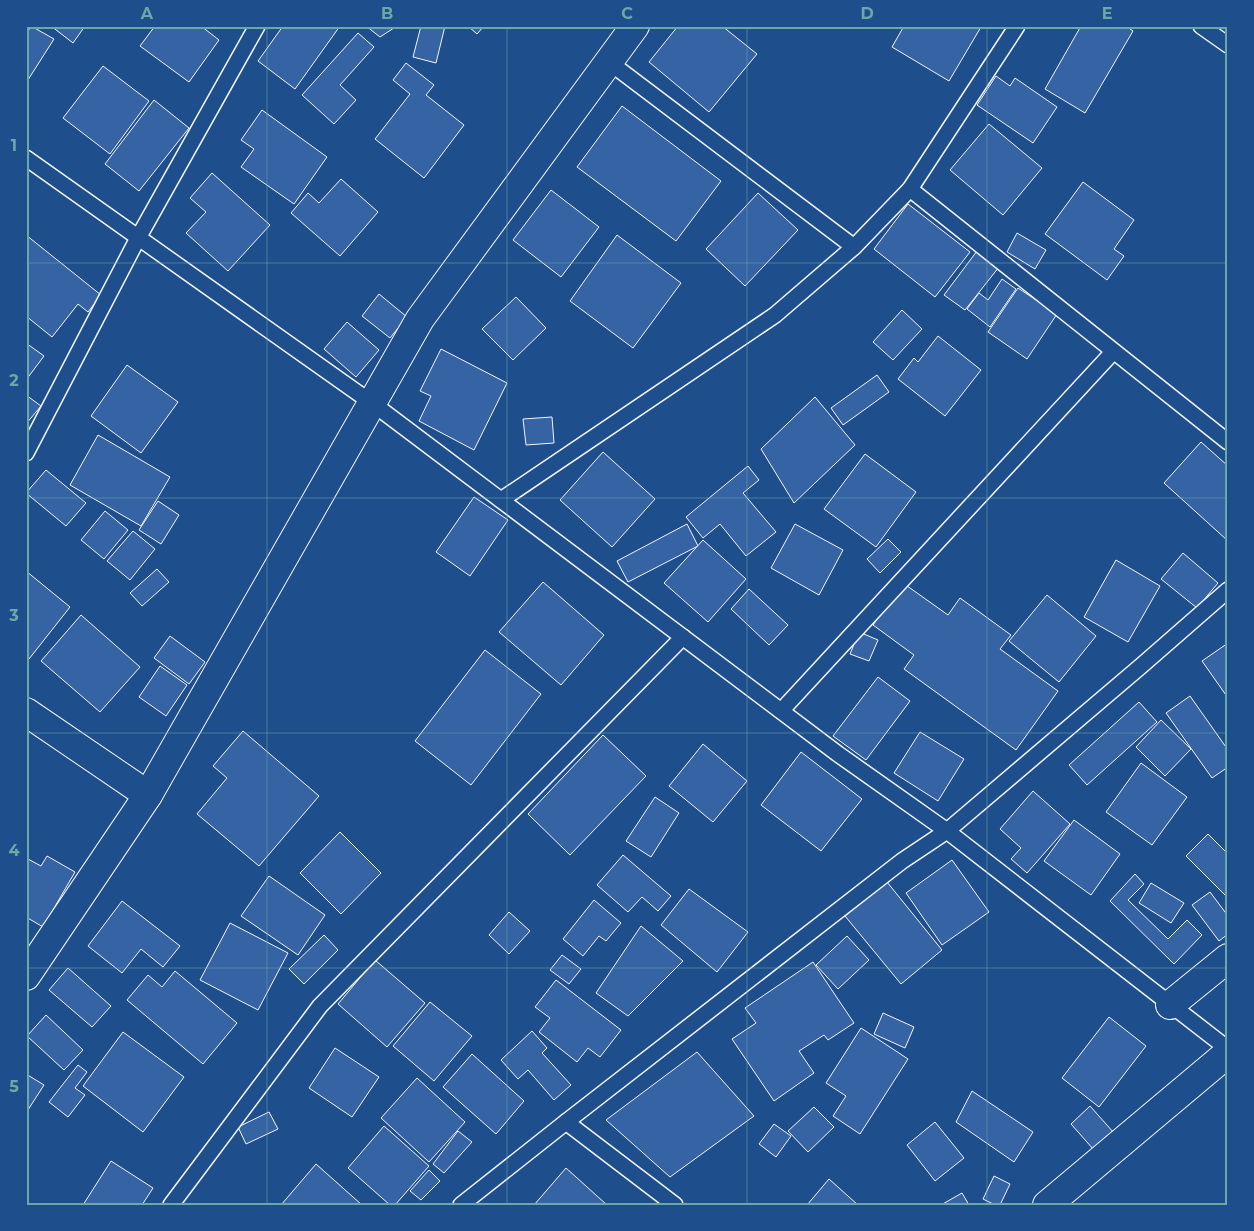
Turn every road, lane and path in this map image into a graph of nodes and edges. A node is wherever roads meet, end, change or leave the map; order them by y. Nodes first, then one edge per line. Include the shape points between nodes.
1 (257, 26) edge
2 (635, 26) edge
3 (1018, 26) edge
4 (1202, 26) edge
5 (1228, 45) edge
6 (609, 62) junction
7 (26, 158) edge
8 (910, 189) junction
9 (138, 238) junction
10 (854, 247) junction
11 (1113, 352) junction
12 (372, 403) junction
13 (1228, 442) edge
14 (26, 453) edge
15 (501, 500) junction
16 (1228, 590) edge
17 (683, 637) junction
18 (781, 710) junction
19 (26, 712) edge
20 (148, 795) junction
21 (947, 831) junction
22 (1228, 958) edge
23 (26, 976) edge
24 (1170, 1005) junction
25 (1228, 1051) edge
26 (566, 1122) junction
27 (171, 1205) edge
28 (461, 1205) edge
29 (675, 1205) edge
30 (1047, 1205) edge

1 - 9 lane
2 - 6 street
3 - 8 lane
4 - 5 lane
6 - 10 lane
6 - 12 street via 420,319
7 - 9 lane
8 - 10 lane
8 - 11 lane
9 - 12 lane
9 - 14 lane
10 - 15 lane via 775,316
11 - 13 lane
11 - 18 lane
12 - 15 lane
12 - 20 street
15 - 17 lane
16 - 21 lane
17 - 18 lane
17 - 27 lane via 320,1006
18 - 21 lane
19 - 20 street
20 - 23 street
21 - 24 lane
21 - 26 lane via 902,861
22 - 24 street
24 - 25 lane
25 - 30 street
26 - 28 lane
26 - 29 lane

